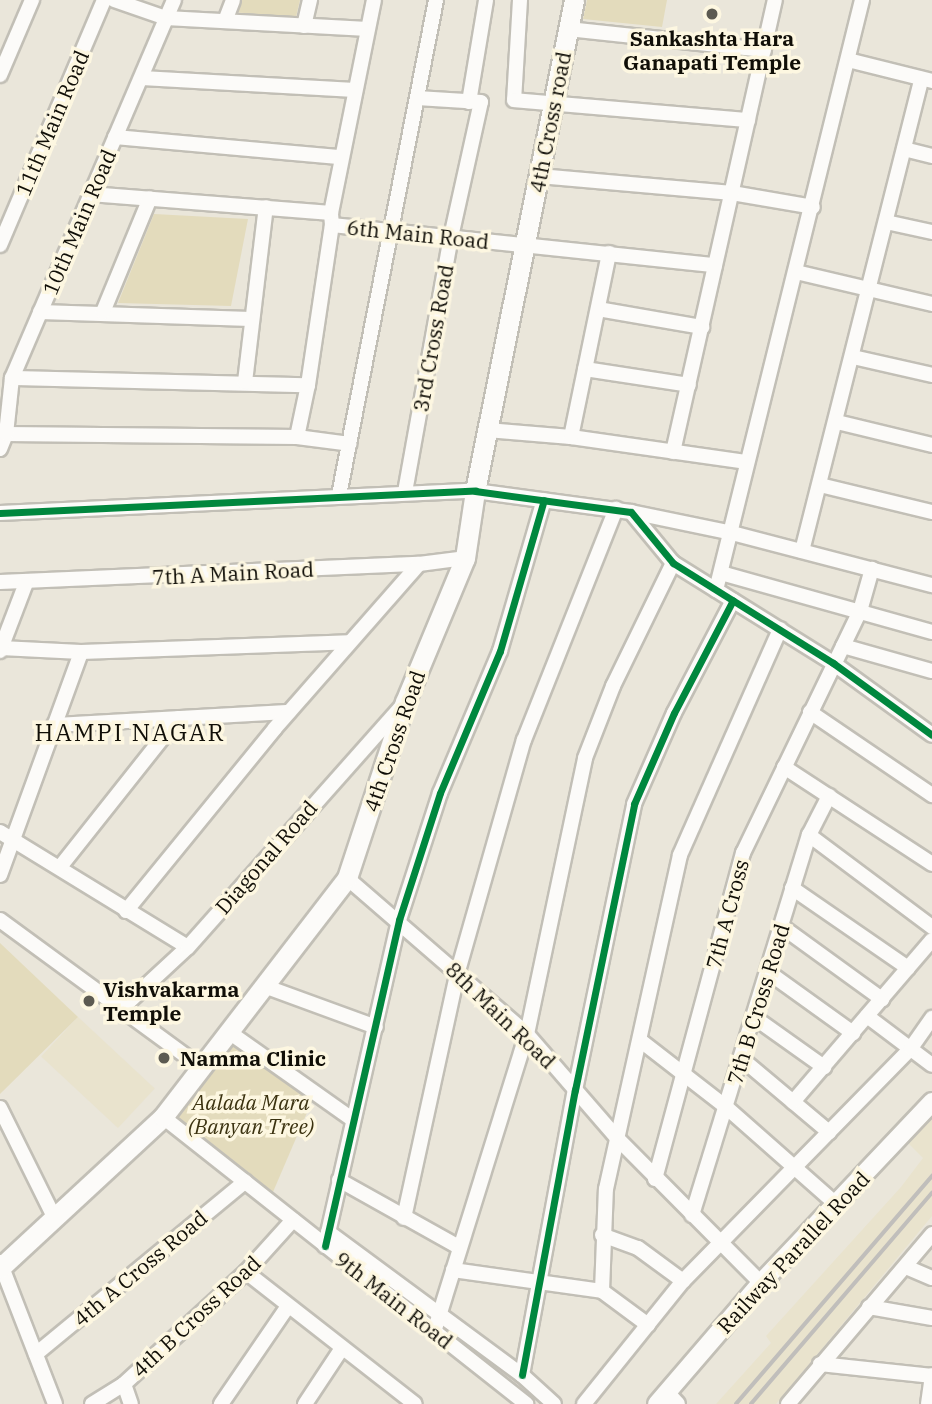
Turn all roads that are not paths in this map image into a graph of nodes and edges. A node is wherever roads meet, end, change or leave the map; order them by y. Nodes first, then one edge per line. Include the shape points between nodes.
1 (32, 0) edge
2 (104, 0) edge
3 (114, 0) edge
4 (174, 0) edge
5 (233, 0) edge
6 (310, 0) edge
7 (374, 0) edge
8 (436, 0) edge
9 (486, 0) edge
10 (520, 0) edge
11 (574, 0) edge
12 (775, 0) edge
13 (862, 0) edge
14 (166, 18) junction
15 (225, 21) junction
16 (304, 26) junction
17 (368, 29) junction
18 (568, 29) junction
19 (764, 50) junction
20 (848, 60) junction
21 (0, 75) edge
22 (142, 78) junction
23 (927, 80) edge
24 (355, 90) junction
25 (417, 98) junction
26 (475, 102) junction
27 (554, 103) junction
28 (748, 120) junction
29 (115, 137) junction
30 (904, 149) junction
31 (932, 156) edge
32 (341, 157) junction
33 (539, 176) junction
34 (732, 193) junction
35 (90, 194) junction
36 (150, 198) junction
37 (813, 207) junction
38 (266, 208) junction
39 (331, 219) junction
40 (886, 222) junction
41 (391, 232) junction
42 (932, 232) edge
43 (452, 237) junction
44 (525, 244) junction
45 (0, 245) edge
46 (609, 253) junction
47 (715, 265) junction
48 (796, 272) junction
49 (870, 289) junction
50 (932, 304) edge
51 (597, 309) junction
52 (40, 312) junction
53 (103, 312) junction
54 (251, 319) junction
55 (702, 327) junction
56 (853, 357) junction
57 (585, 369) junction
58 (932, 375) edge
59 (12, 378) junction
60 (245, 382) junction
61 (308, 385) junction
62 (689, 385) junction
63 (4, 414) edge
64 (837, 422) junction
65 (487, 430) junction
66 (6, 434) junction
67 (297, 437) junction
68 (571, 437) junction
69 (350, 444) junction
70 (932, 445) edge
71 (0, 449) edge
72 (673, 452) junction
73 (747, 461) junction
74 (820, 485) junction
75 (475, 491) junction
76 (405, 492) junction
77 (339, 495) junction
78 (544, 500) junction
79 (616, 509) junction
80 (631, 512) junction
81 (932, 512) edge
82 (0, 513) edge
83 (732, 533) junction
84 (802, 551) junction
85 (465, 558) junction
86 (673, 563) junction
87 (419, 564) junction
88 (872, 569) junction
89 (721, 573) junction
90 (0, 582) edge
91 (26, 583) junction
92 (932, 585) edge
93 (716, 590) junction
94 (733, 600) junction
95 (860, 611) junction
96 (780, 629) junction
97 (932, 632) edge
98 (349, 642) junction
99 (843, 646) junction
100 (1, 649) edge
101 (81, 652) junction
102 (833, 663) junction
103 (932, 671) edge
104 (405, 702) junction
105 (289, 712) junction
106 (810, 712) junction
107 (178, 718) junction
108 (54, 725) junction
109 (932, 735) edge
110 (784, 767) junction
111 (932, 795) edge
112 (829, 796) junction
113 (0, 832) edge
114 (809, 835) junction
115 (13, 839) junction
116 (932, 863) edge
117 (60, 867) junction
118 (0, 875) edge
119 (347, 877) junction
120 (792, 888) junction
121 (126, 911) junction
122 (0, 920) edge
123 (399, 920) junction
124 (781, 926) junction
125 (932, 927) edge
126 (932, 940) edge
127 (188, 947) junction
128 (908, 968) junction
129 (458, 971) junction
130 (768, 972) junction
131 (264, 986) junction
132 (882, 999) junction
133 (121, 1009) junction
134 (867, 1016) junction
135 (755, 1018) junction
136 (932, 1018) edge
137 (376, 1027) junction
138 (229, 1032) junction
139 (853, 1033) junction
140 (527, 1034) junction
141 (641, 1041) junction
142 (911, 1048) junction
143 (742, 1059) junction
144 (932, 1065) edge
145 (824, 1066) junction
146 (201, 1067) junction
147 (685, 1075) junction
148 (575, 1090) junction
149 (793, 1102) junction
150 (932, 1102) edge
151 (726, 1107) junction
152 (0, 1108) edge
153 (163, 1117) junction
154 (352, 1119) junction
155 (829, 1132) junction
156 (617, 1139) junction
157 (796, 1168) junction
158 (655, 1178) junction
159 (339, 1180) junction
160 (244, 1182) junction
161 (836, 1204) junction
162 (692, 1215) junction
163 (404, 1217) junction
164 (55, 1219) junction
165 (293, 1220) junction
166 (932, 1234) edge
167 (602, 1235) junction
168 (327, 1239) junction
169 (720, 1241) junction
170 (459, 1247) junction
171 (1, 1265) edge
172 (906, 1267) junction
173 (453, 1270) junction
174 (246, 1272) junction
175 (932, 1278) edge
176 (683, 1281) junction
177 (539, 1283) junction
178 (761, 1283) junction
179 (602, 1291) junction
180 (288, 1306) junction
181 (869, 1307) junction
182 (439, 1316) junction
183 (932, 1318) edge
184 (648, 1325) junction
185 (435, 1332) junction
186 (342, 1348) junction
187 (36, 1354) junction
188 (820, 1364) junction
189 (522, 1375) junction
190 (932, 1376) edge
191 (124, 1384) junction
192 (806, 1385) junction
193 (667, 1400) edge
194 (310, 1403) edge
195 (55, 1404) edge
196 (92, 1404) edge
197 (131, 1404) edge
198 (221, 1404) edge
199 (415, 1404) edge
200 (526, 1404) edge
201 (554, 1404) edge
202 (583, 1404) edge
203 (788, 1404) edge
204 (807, 1404) edge
205 (928, 1404) edge

1 - 21 street
2 - 45 street, 11th Main Road
3 - 14 street
4 - 14 street, 10th Main Road
5 - 15 street
6 - 16 street
7 - 17 street
8 - 25 street
9 - 26 street, 3rd Cross Road
10 - 27 street via 512,97
11 - 18 main road, 4th Cross road
12 - 19 street
13 - 20 street
14 - 15 street
14 - 22 street, 10th Main Road
15 - 16 street
16 - 17 street
17 - 24 street
18 - 19 street
18 - 27 main road, 4th Cross road
19 - 28 street
20 - 23 street
20 - 37 street
22 - 24 street
22 - 29 street, 10th Main Road
23 - 30 street
24 - 32 street
25 - 26 street
25 - 41 street
26 - 43 street, 3rd Cross Road
27 - 28 street
27 - 33 main road, 4th Cross road
28 - 34 street
29 - 32 street
29 - 35 street, 10th Main Road
30 - 31 street
30 - 40 street
32 - 39 street
33 - 34 street
33 - 44 main road, 4th Cross road
34 - 37 street
34 - 47 street
35 - 36 street, 6th Main Road
35 - 52 street, 10th Main Road
36 - 38 street, 6th Main Road
36 - 53 street
37 - 48 street
38 - 39 street, 6th Main Road
38 - 54 street
39 - 41 street, 6th Main Road
39 - 61 street
40 - 42 street
40 - 49 street
41 - 43 street, 6th Main Road
41 - 69 street
43 - 44 street, 6th Main Road
43 - 76 street, 3rd Cross Road
44 - 46 street, 6th Main Road
44 - 65 main road, 4th Cross Road
46 - 47 street, 6th Main Road
46 - 51 street
47 - 55 street
48 - 49 street
48 - 73 street
49 - 50 street
49 - 56 street
51 - 55 street
51 - 57 street
52 - 53 street
52 - 59 street, 10th Main Road
53 - 54 street
54 - 60 street
55 - 62 street
56 - 58 street
56 - 64 street
57 - 62 street
57 - 68 street
59 - 60 street
59 - 63 street, 10th Main Road
60 - 61 street
61 - 67 street
62 - 72 street
63 - 66 street, 10th Main Road
64 - 70 street
64 - 74 street
65 - 68 street
65 - 75 main road, 4th Cross Road
66 - 67 street
66 - 71 street, 10th Main Road
67 - 69 street
68 - 72 street
69 - 77 street
72 - 73 street
73 - 83 street
74 - 81 street
74 - 84 street
75 - 76 street
75 - 78 street
75 - 85 main road, 4th Cross Road
76 - 77 street
77 - 82 street
78 - 79 street
78 - 123 street via 500,651 440,793
79 - 80 street
79 - 129 street via 524,740
80 - 83 street
80 - 86 street
83 - 84 street
83 - 89 street
84 - 88 street
85 - 87 street, 7th A Main Road
85 - 104 main road, 4th Cross Road
86 - 93 street
86 - 140 street via 613,686 585,758
87 - 91 street, 7th A Main Road
87 - 98 street
88 - 92 street
88 - 95 street, 7th A Cross
89 - 93 street
89 - 95 street
90 - 91 street, 7th A Main Road
91 - 100 street
93 - 94 street
94 - 96 street
94 - 148 street via 674,712 634,804
95 - 97 street
95 - 99 street, 7th A Cross
96 - 102 street
96 - 141 street via 680,855
98 - 101 street
98 - 105 street
99 - 102 street, 7th A Cross
99 - 103 street
100 - 101 street
101 - 108 street
102 - 106 street, 7th A Cross
102 - 109 street
104 - 119 main road, 4th Cross Road
104 - 127 street, Diagonal Road
105 - 107 street
105 - 121 street
106 - 110 street, 7th A Cross
106 - 111 street
107 - 108 street
107 - 117 street
108 - 115 street
110 - 112 street
110 - 147 street, 7th A Cross via 731,888
112 - 114 street, 7th B Cross Road
112 - 116 street
113 - 115 street
114 - 120 street, 7th B Cross Road
114 - 125 street
115 - 117 street
115 - 118 street
117 - 121 street
119 - 123 street, 8th Main Road
119 - 131 main road, 4th Cross Road
120 - 124 street, 7th B Cross Road
120 - 128 street
121 - 127 street
122 - 133 street
123 - 129 street, 8th Main Road
123 - 137 street
124 - 130 street, 7th B Cross Road
124 - 132 street
126 - 128 street
127 - 133 street, Diagonal Road
128 - 132 street
129 - 140 street, 8th Main Road
129 - 163 street
130 - 135 street, 7th B Cross Road
130 - 139 street
131 - 137 street
131 - 138 main road, 4th Cross Road
132 - 134 street
133 - 146 street
134 - 139 street
134 - 142 street
135 - 143 street, 7th B Cross Road
135 - 145 street
136 - 142 street
137 - 154 street
138 - 146 main road, 4th Cross Road
138 - 154 street
139 - 145 street
140 - 148 street, 8th Main Road
140 - 170 street
141 - 147 street
141 - 156 street
142 - 144 street
142 - 155 street
143 - 149 street
143 - 151 street, 7th B Cross Road
145 - 149 street
146 - 153 main road, 4th Cross Road
147 - 151 street
147 - 158 street, 7th A Cross
148 - 156 street, 8th Main Road
148 - 177 street
149 - 155 street
150 - 161 street, Railway Parallel Road
151 - 157 street
151 - 162 street, 7th B Cross Road
152 - 164 street
153 - 160 street, 9th Main Road
153 - 164 main road, 4th Cross Road
154 - 159 street
155 - 157 street
156 - 158 street, 8th Main Road
156 - 167 street
157 - 161 street
157 - 169 street
158 - 162 street, 8th Main Road
159 - 163 street
159 - 168 street
160 - 165 street, 9th Main Road
160 - 187 street, 4th A Cross Road
161 - 178 street, Railway Parallel Road
162 - 169 street, 8th Main Road
163 - 170 street
164 - 171 main road
165 - 168 street, 9th Main Road
165 - 174 street, 4th B Cross Road
166 - 172 street
167 - 176 street via 638,1248
167 - 179 street
168 - 182 street
168 - 185 street, 9th Main Road
169 - 176 street
169 - 178 street, 8th Main Road
170 - 173 street
171 - 187 street
172 - 175 street
172 - 181 street
173 - 177 street
173 - 182 street
174 - 180 street
174 - 191 street, 4th B Cross Road
176 - 184 street
177 - 179 street
177 - 189 street
178 - 193 street, Railway Parallel Road
179 - 184 street
180 - 186 street
180 - 198 street
181 - 183 street
181 - 188 street
182 - 185 street
182 - 189 street
184 - 202 street
185 - 200 street, 9th Main Road
186 - 194 street
186 - 199 street
187 - 195 street
188 - 190 street
188 - 192 street
189 - 201 street
190 - 205 street
191 - 196 street, 4th B Cross Road
191 - 197 street
192 - 203 street
192 - 204 street

